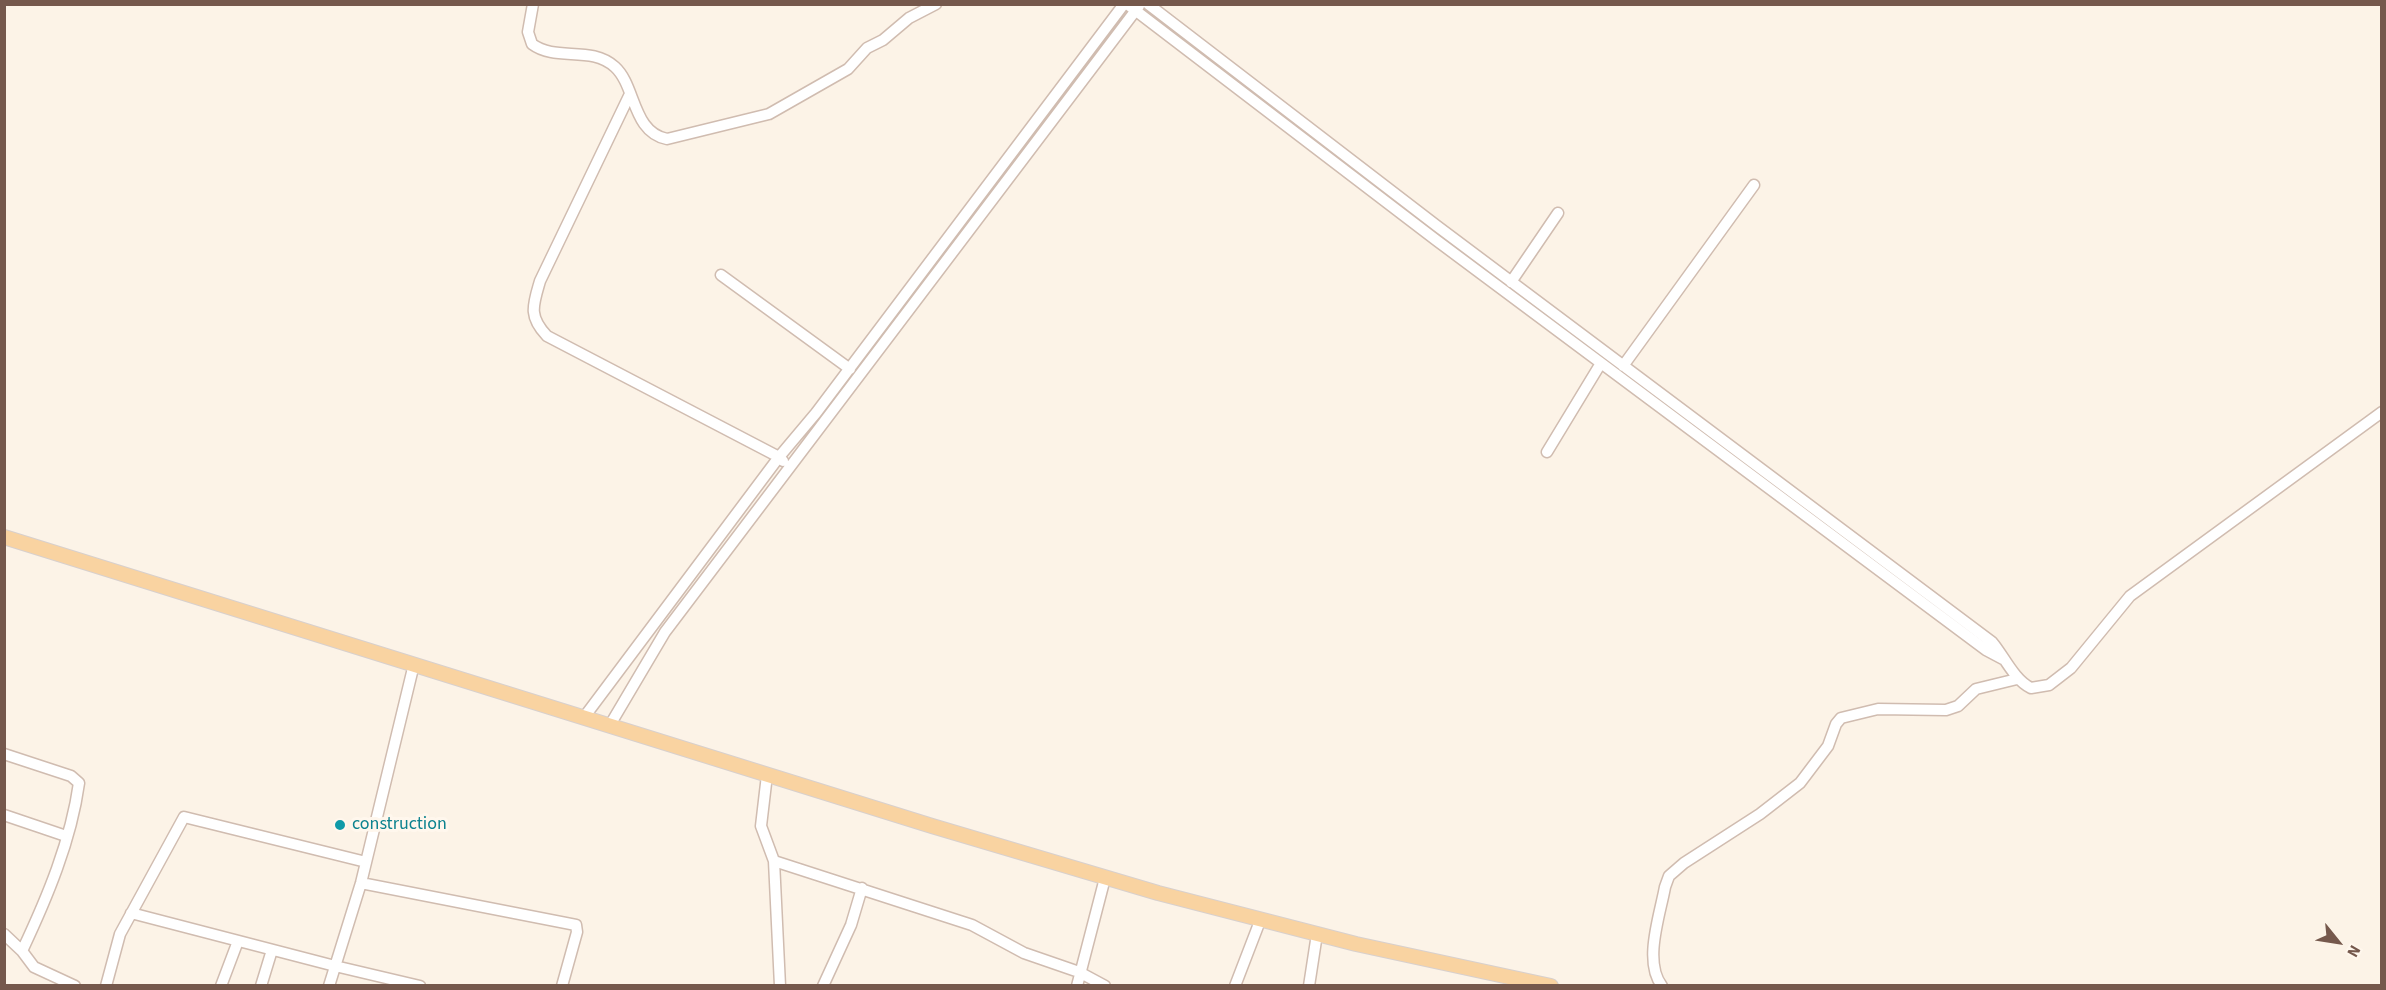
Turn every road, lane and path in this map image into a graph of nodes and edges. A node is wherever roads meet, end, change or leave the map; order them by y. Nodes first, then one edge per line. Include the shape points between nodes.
1 (533, 4) edge
2 (936, 4) edge
3 (1148, 4) edge
4 (1132, 6) edge
5 (629, 96) junction
6 (1754, 185) dead end
7 (1558, 213) dead end
8 (722, 275) dead end
9 (1511, 282) junction
10 (1601, 363) junction
11 (1623, 366) junction
12 (850, 369) junction
13 (2382, 412) edge
14 (1546, 452) dead end
15 (779, 457) junction
16 (789, 469) junction
17 (4, 537) edge
18 (2009, 662) junction
19 (414, 664) junction
20 (2017, 679) junction
21 (585, 716) junction
22 (610, 725) junction
23 (4, 754) edge
24 (768, 775) junction
25 (4, 815) edge
26 (66, 836) junction
27 (774, 861) junction
28 (366, 862) junction
29 (1105, 878) junction
30 (361, 883) junction
31 (862, 888) junction
32 (131, 913) junction
33 (1260, 921) junction
34 (4, 934) edge
35 (1317, 934) junction
36 (238, 941) junction
37 (272, 950) junction
38 (22, 951) junction
39 (335, 966) junction
40 (1079, 972) junction
41 (75, 986) edge
42 (106, 986) edge
43 (220, 986) edge
44 (261, 986) edge
45 (329, 986) edge
46 (420, 986) edge
47 (562, 986) edge
48 (780, 986) edge
49 (823, 986) edge
50 (1077, 986) edge
51 (1105, 986) edge
52 (1235, 986) edge
53 (1309, 986) edge
54 (1551, 986) edge
55 (1662, 986) edge

1 - 5 street via 528,32 532,44 549,51 595,54 607,60 624,76
2 - 5 street via 867,48 848,69 769,114 744,122 663,138 643,121
3 - 9 street
4 - 10 street
4 - 12 street
4 - 16 street
5 - 15 street via 540,281 533,305 536,324 547,336
6 - 11 street
7 - 9 street
8 - 12 street
9 - 11 street
10 - 14 street
10 - 18 street via 1986,650
11 - 18 street via 1992,642
12 - 15 street
13 - 20 street via 2130,596 2080,658 2055,682 2039,688
15 - 16 street
15 - 21 street
16 - 22 street via 665,632
17 - 19 main road
18 - 20 street
19 - 21 main road
19 - 28 street
20 - 55 street via 1976,689 1958,706 1946,710 1878,709 1841,718 1828,746 1800,783 1670,876 1652,961
21 - 22 main road
22 - 24 main road
23 - 26 street via 76,778 77,797
24 - 27 street via 761,826
24 - 29 main road
25 - 26 street
26 - 38 street via 41,911
27 - 31 street
27 - 48 street
28 - 30 street
28 - 32 street via 184,817
29 - 33 main road
29 - 40 street
30 - 39 street
30 - 47 street via 576,925 578,932
31 - 40 street via 972,925 1024,953
31 - 49 street via 851,925
32 - 36 street
32 - 42 street via 120,934
33 - 35 main road
33 - 52 street
34 - 38 street
35 - 53 street
35 - 54 main road
36 - 37 street
36 - 43 street
37 - 39 street
37 - 44 street
38 - 41 street via 33,967
39 - 45 street
39 - 46 street
40 - 50 street
40 - 51 street

